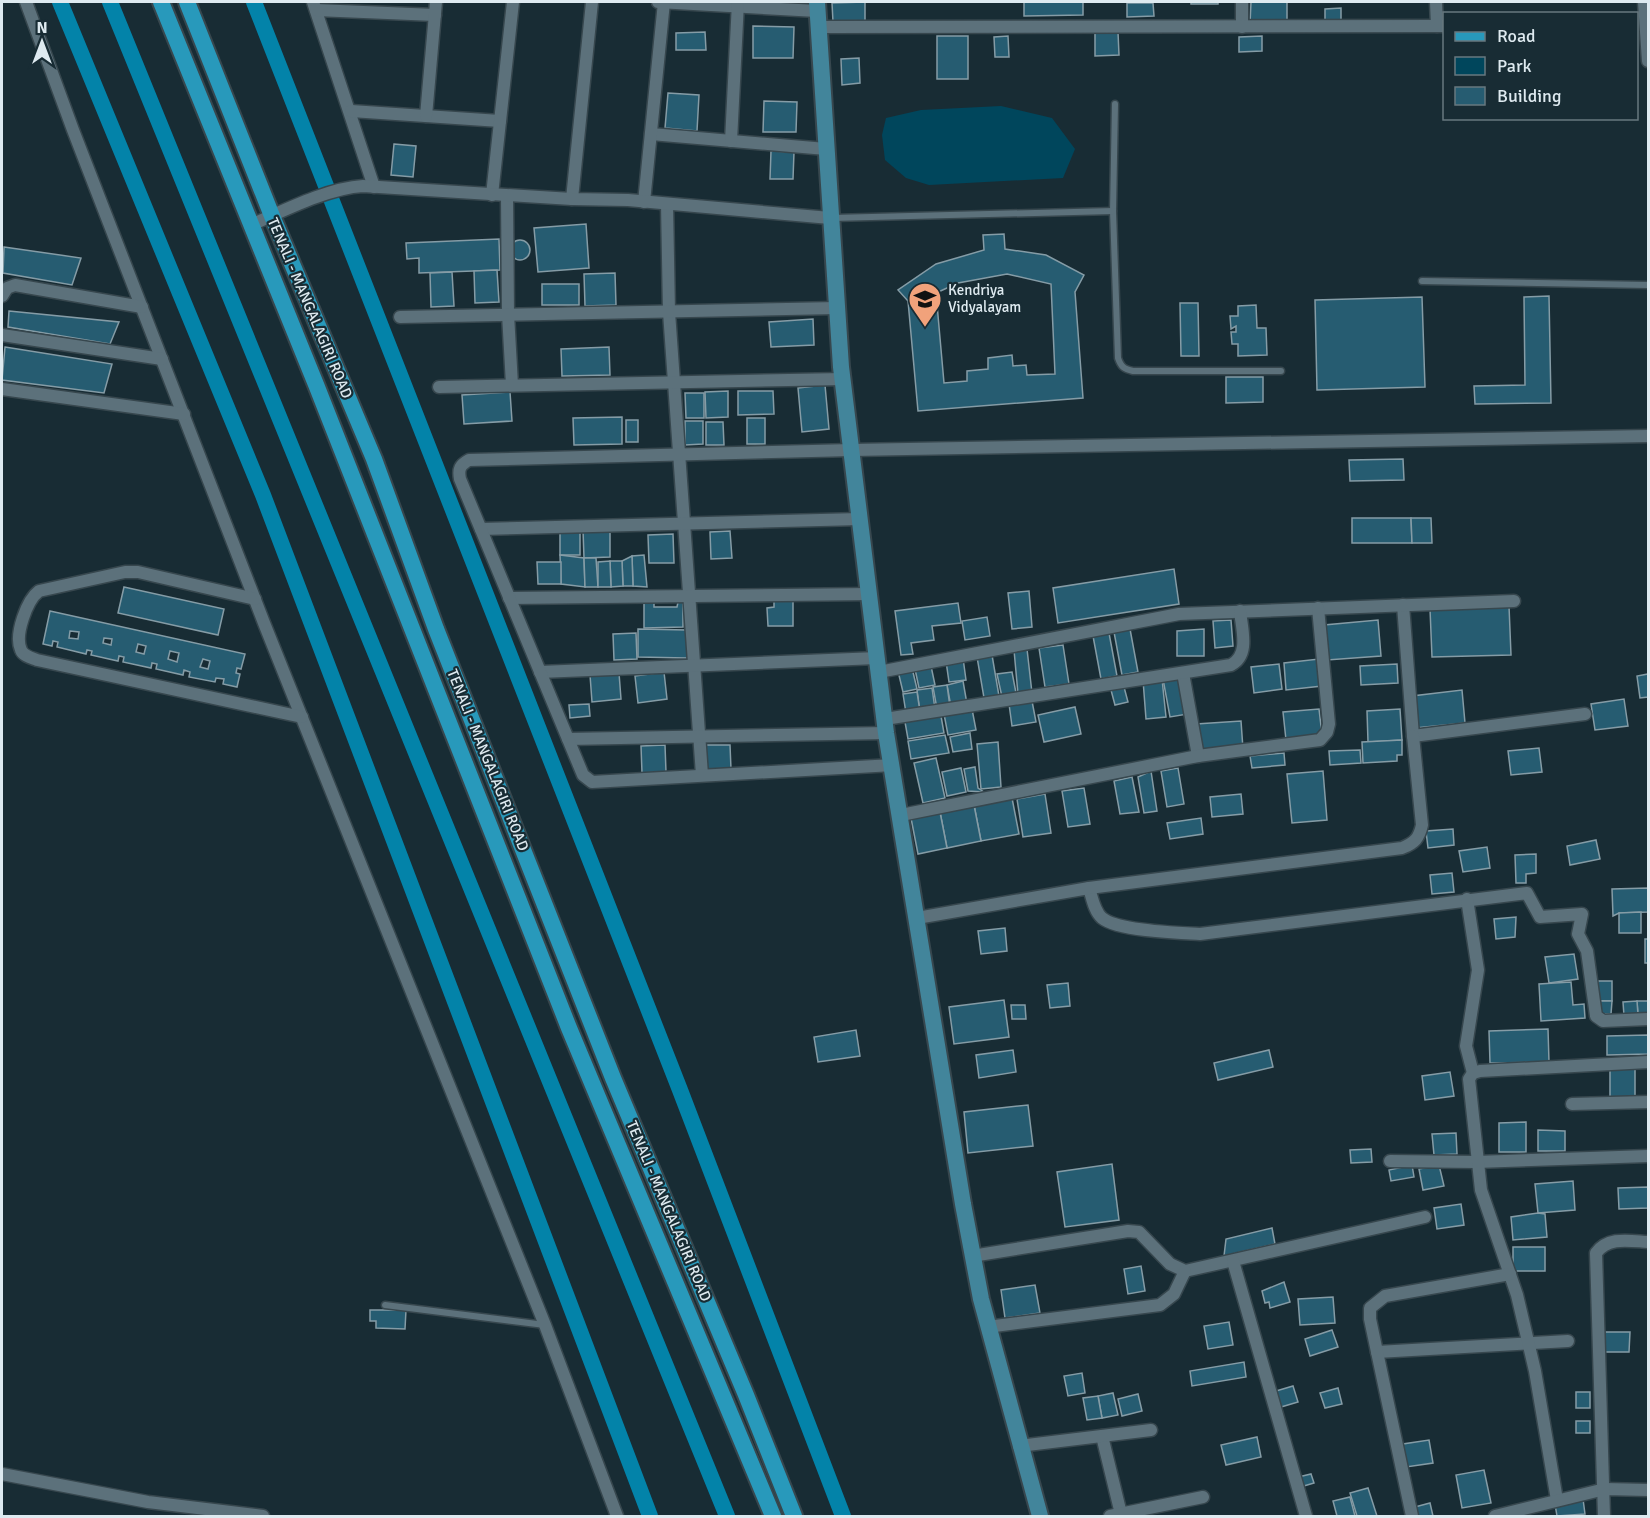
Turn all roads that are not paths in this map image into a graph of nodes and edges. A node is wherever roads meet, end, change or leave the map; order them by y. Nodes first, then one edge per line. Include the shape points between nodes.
1 (27, 2) edge
2 (161, 2) edge
3 (187, 2) edge
4 (436, 2) edge
5 (513, 2) edge
6 (592, 2) edge
7 (658, 2) edge
8 (664, 2) edge
9 (1242, 2) edge
10 (738, 4) edge
11 (315, 6) edge
12 (1645, 9) edge
13 (817, 13) edge
14 (435, 15) junction
15 (1438, 17) edge
16 (1242, 27) junction
17 (1645, 35) edge
18 (1648, 61) edge
19 (1115, 104) dead end
20 (351, 111) junction
21 (426, 116) junction
22 (500, 121) junction
23 (651, 134) junction
24 (731, 141) junction
25 (826, 149) junction
26 (374, 187) junction
27 (492, 195) junction
28 (507, 196) junction
29 (572, 200) junction
30 (644, 202) junction
31 (667, 204) junction
32 (1113, 211) junction
33 (272, 216) junction
34 (830, 218) junction
35 (251, 225) junction
36 (1422, 281) dead end
37 (1648, 285) edge
38 (2, 296) edge
39 (142, 307) junction
40 (837, 308) junction
41 (669, 312) junction
42 (508, 314) junction
43 (400, 317) dead end
44 (2, 335) edge
45 (162, 359) junction
46 (1281, 371) dead end
47 (843, 379) junction
48 (674, 383) junction
49 (512, 385) junction
50 (439, 387) dead end
51 (2, 389) edge
52 (184, 414) junction
53 (1648, 436) edge
54 (852, 450) junction
55 (679, 454) junction
56 (860, 519) junction
57 (683, 523) junction
58 (481, 529) junction
59 (870, 594) junction
60 (688, 595) junction
61 (509, 598) junction
62 (255, 599) junction
63 (1514, 601) dead end
64 (1403, 605) junction
65 (1318, 608) junction
66 (1240, 611) junction
67 (878, 665) junction
68 (694, 666) junction
69 (540, 672) junction
70 (1184, 673) junction
71 (1585, 714) dead end
72 (302, 717) junction
73 (886, 726) junction
74 (699, 736) junction
75 (1413, 736) junction
76 (568, 739) junction
77 (1198, 756) junction
78 (893, 765) junction
79 (702, 776) junction
80 (901, 815) junction
81 (1089, 888) junction
82 (1467, 899) junction
83 (917, 918) junction
84 (1648, 1019) edge
85 (1648, 1062) edge
86 (1473, 1073) junction
87 (1648, 1102) edge
88 (1572, 1104) dead end
89 (1648, 1156) edge
90 (1390, 1161) dead end
91 (1476, 1162) junction
92 (1425, 1217) dead end
93 (1648, 1242) edge
94 (972, 1256) junction
95 (1233, 1261) junction
96 (1185, 1271) junction
97 (1510, 1274) junction
98 (385, 1305) dead end
99 (545, 1325) junction
100 (987, 1327) junction
101 (1568, 1341) dead end
102 (1528, 1343) junction
103 (1377, 1352) junction
104 (1151, 1430) dead end
105 (1102, 1436) junction
106 (1019, 1446) junction
107 (2, 1474) edge
108 (1605, 1489) junction
109 (1648, 1490) edge
110 (1203, 1497) dead end
111 (1550, 1507) edge
112 (1116, 1515) edge
113 (262, 1516) edge
114 (617, 1516) edge
115 (773, 1516) edge
116 (794, 1516) edge
117 (1040, 1516) edge
118 (1306, 1516) edge
119 (1412, 1516) edge
120 (1495, 1516) edge
121 (1604, 1516) edge

1 - 39 street
2 - 35 main road
3 - 33 main road, TENALI - MANGALAGIRI ROAD
4 - 14 street
5 - 22 street
6 - 29 street
7 - 8 street
8 - 10 street
8 - 23 street
9 - 16 street
10 - 13 street
10 - 24 street
11 - 14 street
11 - 20 street
12 - 17 street
13 - 16 street
13 - 25 main road
14 - 21 street
15 - 16 street
17 - 18 street
19 - 32 lane
20 - 21 street
20 - 26 street
21 - 22 street
22 - 27 street
23 - 24 street
23 - 30 street
24 - 25 street
25 - 34 main road
26 - 27 street
26 - 33 street via 346,188
27 - 28 street
28 - 29 street
28 - 42 street
29 - 30 street
30 - 31 street
31 - 34 street
31 - 41 street
32 - 34 lane
32 - 46 lane via 1118,358 1125,369
33 - 35 street
33 - 116 main road, TENALI - MANGALAGIRI ROAD via 374,459 436,629 614,1078
34 - 40 main road
35 - 115 main road via 569,1028
36 - 37 lane
38 - 39 street via 15,285
39 - 45 street
40 - 41 street
40 - 47 main road
41 - 42 street
41 - 48 street
42 - 43 street
42 - 49 street
44 - 45 street
45 - 52 street
47 - 48 street
47 - 54 main road
48 - 49 street
48 - 55 street
49 - 50 street
51 - 52 street
52 - 62 street
53 - 54 street
54 - 55 street
54 - 56 main road
55 - 57 street
55 - 58 street via 469,460 459,471
56 - 57 street
56 - 59 main road
57 - 58 street
57 - 60 street
58 - 61 street
59 - 60 street
59 - 67 main road
60 - 61 street
60 - 68 street
61 - 69 street
62 - 72 street
62 - 72 street via 125,572 39,591 30,597 21,650 38,660
63 - 64 street
64 - 65 street
64 - 75 street
65 - 66 street
65 - 77 street via 1327,732 1320,740 1311,742
66 - 67 street via 1179,614
66 - 70 street via 1240,661
67 - 68 street
67 - 73 main road
68 - 69 street
68 - 74 street
69 - 76 street
70 - 73 street
70 - 77 street
71 - 75 street
72 - 99 street
73 - 74 street
73 - 78 main road
74 - 76 street
74 - 79 street
75 - 81 street via 1422,825 1413,844
76 - 79 street via 582,775 592,782
77 - 80 street
78 - 79 street
78 - 80 main road
80 - 83 main road
81 - 82 street via 1098,912 1108,921 1168,933 1210,933
81 - 83 street
82 - 84 street via 1527,893 1540,918 1582,914 1578,934 1587,951 1596,1016 1603,1021
82 - 86 street via 1478,970 1466,1046
83 - 94 main road
85 - 86 street
86 - 91 street via 1469,1088
87 - 88 street
89 - 91 street
90 - 91 street
91 - 97 street via 1484,1201
92 - 95 street
93 - 108 street via 1612,1241 1596,1253
94 - 96 street via 1139,1232 1170,1264
94 - 100 main road
95 - 96 street
95 - 118 street
96 - 100 street via 1174,1294 1160,1305
97 - 102 street
97 - 103 street via 1385,1296 1376,1301 1370,1308 1370,1319
98 - 99 lane
99 - 114 street
100 - 106 main road
101 - 102 street
102 - 103 street
102 - 111 street
103 - 119 street
104 - 105 street
105 - 106 street
105 - 112 street
106 - 117 main road
107 - 113 street via 148,1502
108 - 109 street
108 - 111 street
108 - 121 street
110 - 112 street
111 - 120 street

